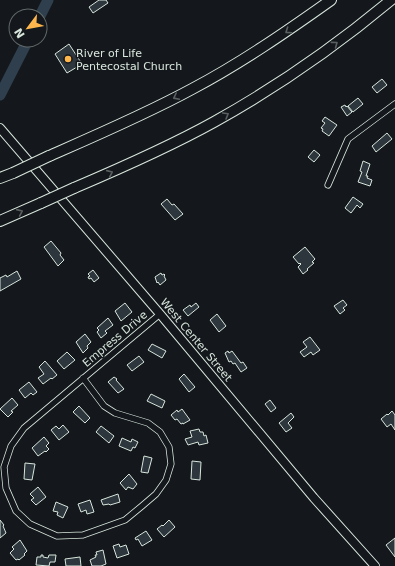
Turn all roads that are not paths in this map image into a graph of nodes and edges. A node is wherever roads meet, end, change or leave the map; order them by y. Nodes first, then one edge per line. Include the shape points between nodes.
1 (331, 0) edge
2 (391, 0) edge
3 (395, 104) edge
4 (0, 128) edge
5 (0, 178) edge
6 (328, 185) dead end
7 (0, 221) edge
8 (160, 314) junction
9 (83, 378) junction
10 (375, 566) edge

1 -> 5 highway, bridge via 251,55 192,89
7 -> 2 highway, bridge via 183,138 243,105 328,49
3 - 6 street via 348,139
4 - 8 street, West Center Street
8 - 9 street, Empress Drive
8 - 10 street, West Center Street via 314,498
9 - 9 street, Empress Drive via 24,428 11,446 4,467 6,488 16,511 30,524 57,536 83,535 125,520 156,494 166,480 171,464 169,447 160,432 148,422 115,413 104,406

